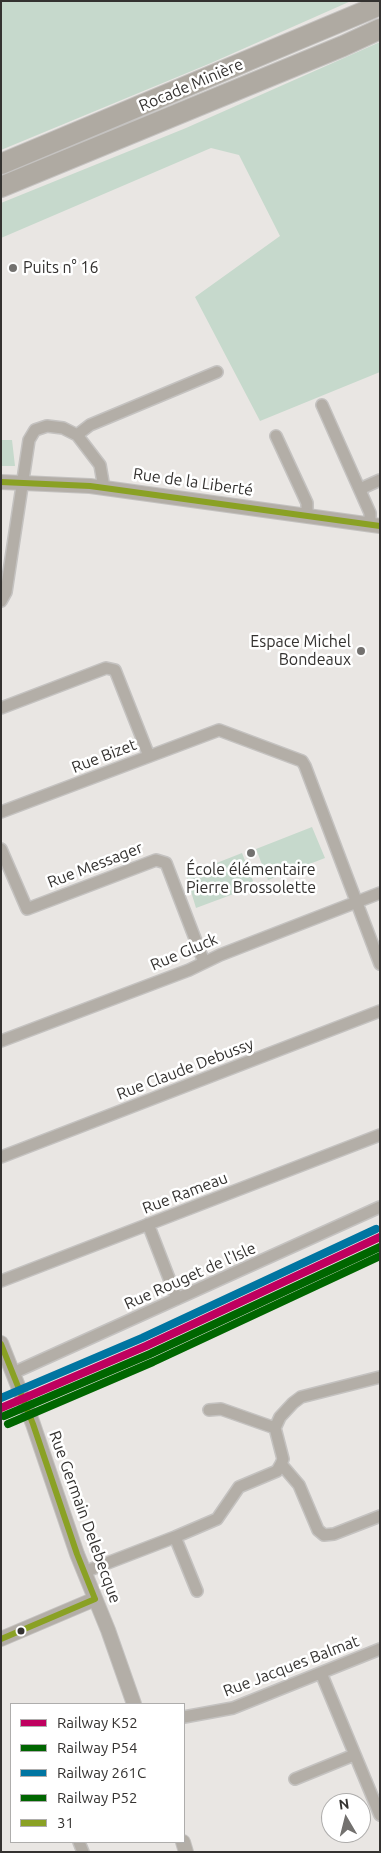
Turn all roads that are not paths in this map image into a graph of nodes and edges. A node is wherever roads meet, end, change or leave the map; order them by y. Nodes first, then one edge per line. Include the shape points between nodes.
1 (380, 5) edge
2 (380, 29) edge
3 (1, 164) edge
4 (1, 187) edge
5 (217, 372) dead end
6 (322, 405) dead end
7 (78, 434) junction
8 (276, 436) dead end
9 (380, 480) edge
10 (1, 482) edge
11 (23, 482) junction
12 (104, 488) junction
13 (360, 489) junction
14 (307, 516) junction
15 (375, 525) edge
16 (1, 601) edge
17 (1, 708) edge
18 (149, 756) junction
19 (1, 812) edge
20 (1, 849) edge
21 (380, 893) edge
22 (356, 902) junction
23 (204, 962) junction
24 (380, 964) edge
25 (380, 1011) edge
26 (1, 1041) edge
27 (380, 1135) edge
28 (1, 1157) edge
29 (380, 1207) edge
30 (148, 1224) junction
31 (1, 1281) edge
32 (177, 1299) junction
33 (1, 1343) edge
34 (13, 1374) junction
35 (380, 1377) edge
36 (209, 1410) dead end
37 (275, 1428) junction
38 (281, 1464) junction
39 (380, 1516) edge
40 (175, 1537) junction
41 (84, 1572) junction
42 (198, 1591) dead end
43 (95, 1599) junction
44 (1, 1639) edge
45 (380, 1649) edge
46 (321, 1673) junction
47 (134, 1703) edge
48 (185, 1717) edge
49 (354, 1755) junction
50 (295, 1779) dead end
51 (380, 1815) edge

1 - 3 highway, Rocade Minière
2 - 4 highway, Rocade Minière
5 - 7 street via 90,425
6 - 13 street
7 - 11 street via 47,426 35,430 29,440
7 - 12 street via 100,464
8 - 14 street via 307,503
9 - 13 street
10 - 11 street, Rue de la Liberté
11 - 12 street, Rue de la Liberté
11 - 16 street via 6,592
12 - 14 street, Rue de la Liberté
13 - 15 street
14 - 15 street, Rue de la Liberté
17 - 18 street via 106,668 115,670
18 - 19 street, Rue Bizet
18 - 22 street, Rue Bizet via 219,730 302,761
20 - 23 street, Rue Messager via 27,909 156,860 166,863
21 - 22 street, Rue Gluck
22 - 23 street, Rue Gluck
22 - 24 street
23 - 26 street, Rue Gluck
25 - 28 street, Rue Claude Debussy
27 - 30 street, Rue Rameau
29 - 32 street, Rue Rouget de l'Isle
30 - 31 street, Rue Rameau
30 - 32 street
32 - 34 street, Rue Rouget de l'Isle
33 - 34 street, Rue Germain Delebecque
34 - 41 street, Rue Germain Delebecque via 53,1478
35 - 37 street via 301,1397 280,1417
36 - 37 street via 222,1409
37 - 38 street
38 - 39 street via 299,1485 318,1530 324,1535
38 - 40 street via 277,1471 239,1487 216,1519
40 - 41 street
40 - 42 street
41 - 43 street, Rue Germain Delebecque
43 - 44 street
43 - 47 street, Rue Germain Delebecque
45 - 46 street, Rue Jacques Balmat
46 - 48 street, Rue Jacques Balmat via 233,1708
46 - 49 street
49 - 50 street
49 - 51 street

